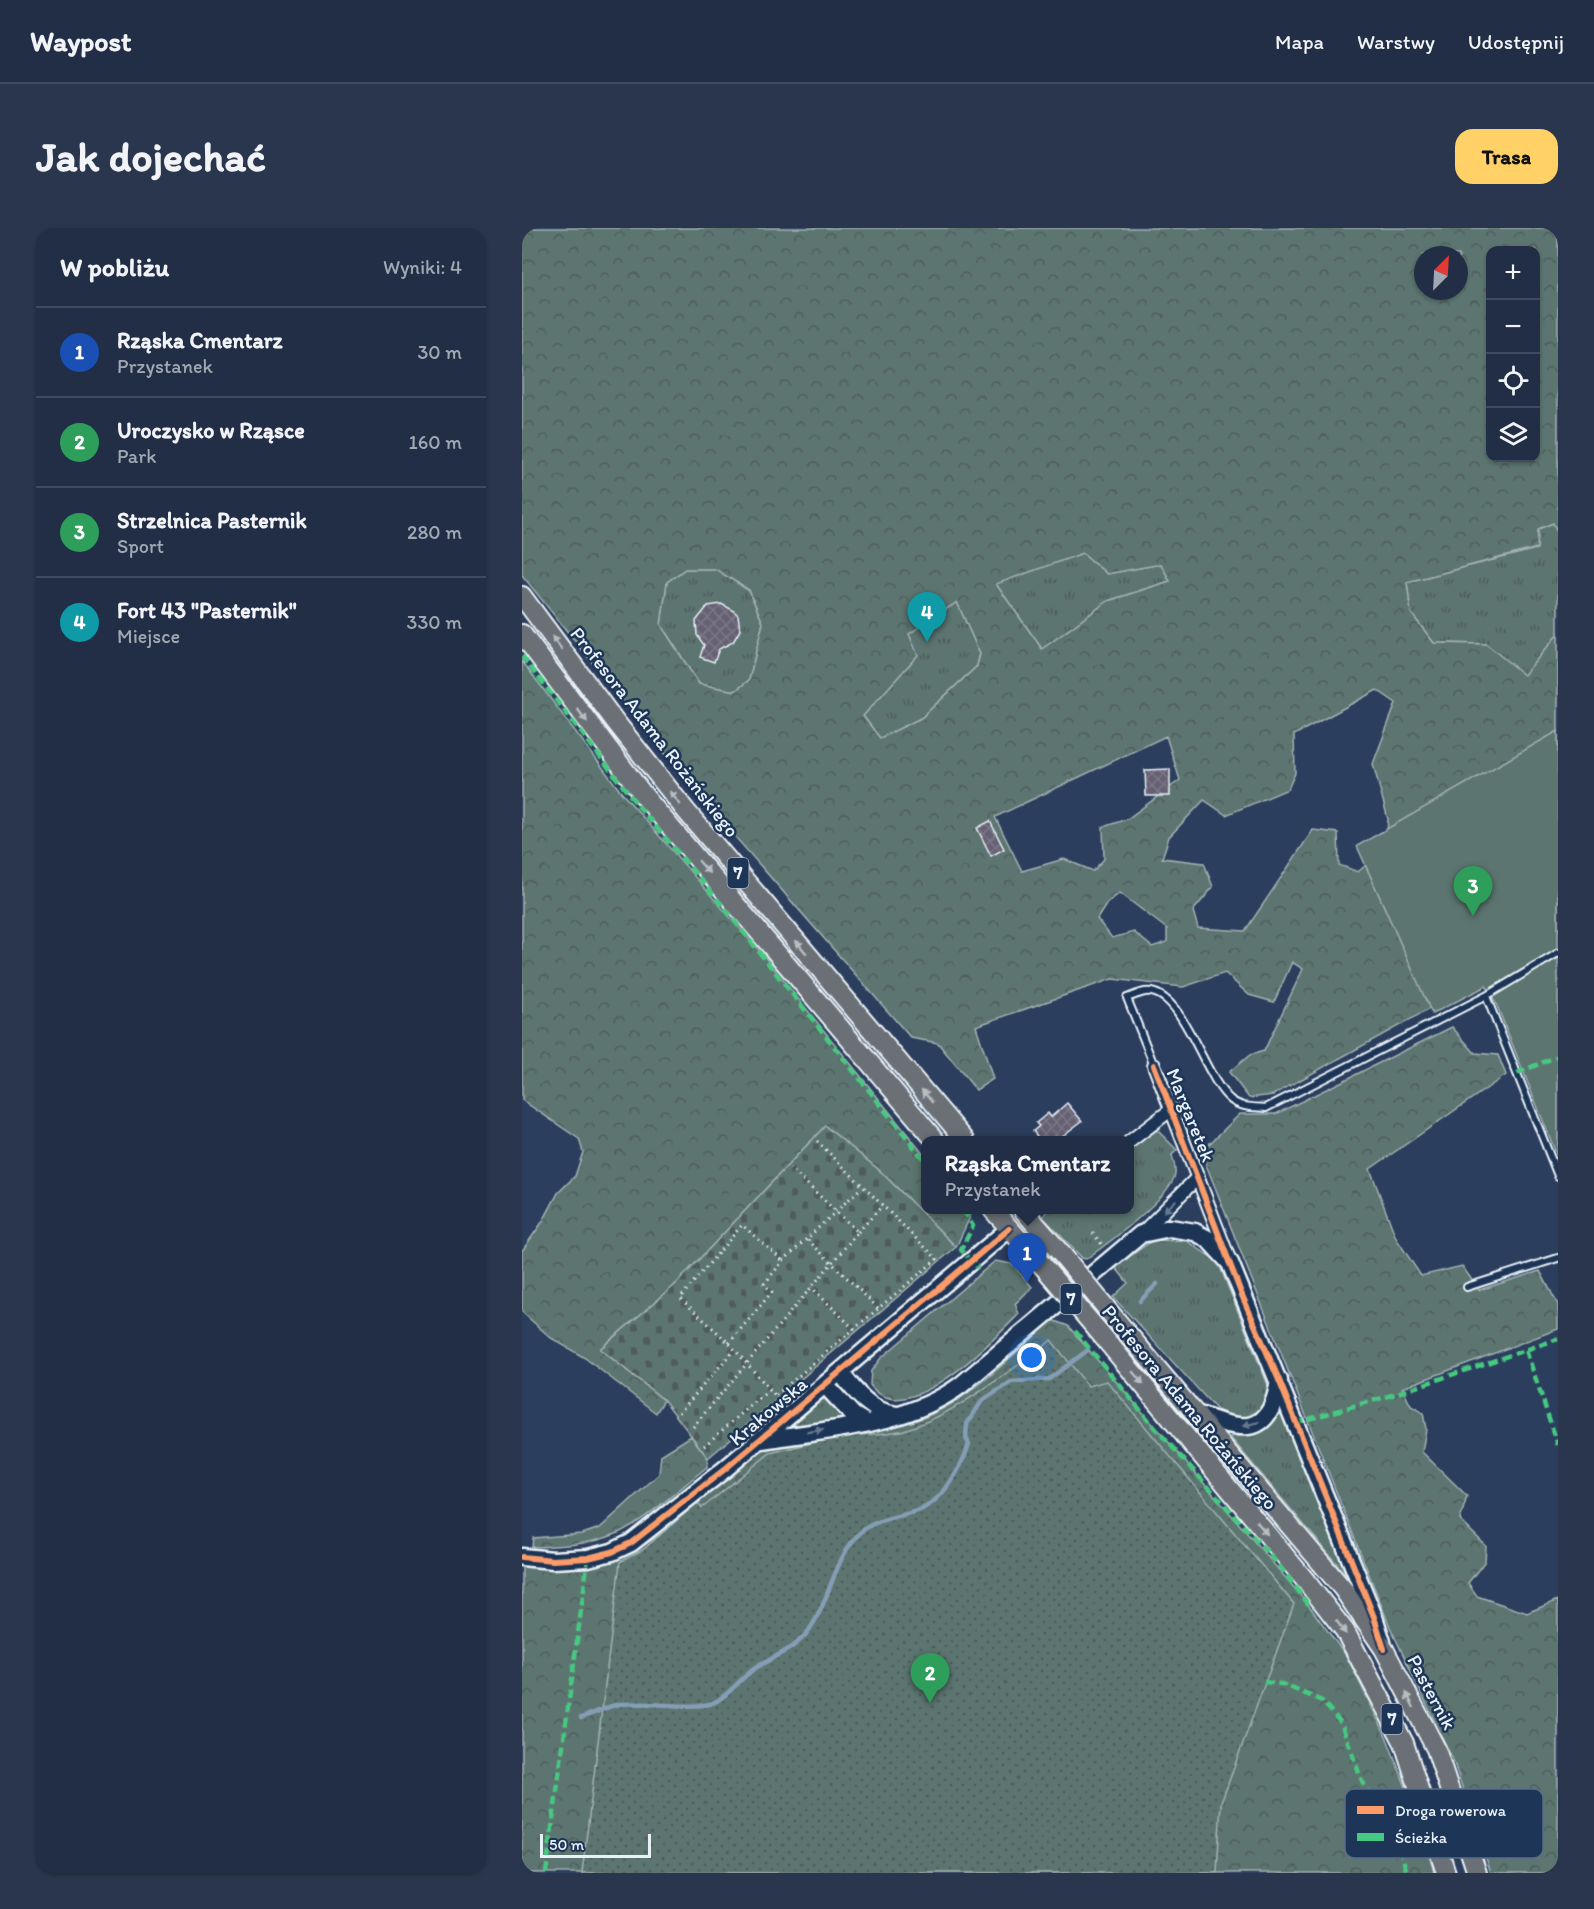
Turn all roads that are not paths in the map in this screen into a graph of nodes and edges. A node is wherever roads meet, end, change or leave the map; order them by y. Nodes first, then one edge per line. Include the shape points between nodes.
1 (522, 596) edge
2 (522, 634) edge
3 (1558, 953) edge
4 (1486, 996) junction
5 (1154, 1065) joint
6 (1172, 1109) junction
7 (932, 1136) edge
8 (962, 1136) edge
9 (1134, 1138) edge
10 (1558, 1176) edge
11 (1198, 1177) junction
12 (997, 1214) edge
13 (1032, 1214) edge
14 (1009, 1229) junction
15 (1141, 1234) junction
16 (1558, 1258) edge
17 (1230, 1263) junction
18 (1467, 1287) dead end
19 (840, 1372) junction
20 (1279, 1380) junction
21 (825, 1385) junction
22 (1193, 1413) junction
23 (897, 1416) junction
24 (866, 1424) junction
25 (757, 1441) junction
26 (1311, 1551) joint
27 (522, 1557) edge
28 (1384, 1649) junction
29 (1419, 1789) edge
30 (1449, 1789) edge
31 (1441, 1858) edge
32 (1472, 1858) edge
33 (1446, 1873) edge
34 (1477, 1873) edge

8 -> 1 main road, Profesora Adama Rożańskiego / 7 via 659,779
2 -> 7 main road, 7 via 645,797
3 - 4 lane, Margaretek
4 - 5 lane, Margaretek via 1266,1108 1245,1107 1231,1101 1208,1071 1183,1018 1166,998 1146,991 1127,998
4 - 10 lane
5 - 6 street, Margaretek
6 - 9 street
6 - 11 street, Margaretek
11 -> 15 street
11 - 17 street, Margaretek
12 - 14 main road, Profesora Adama Rożańskiego / 7
13 - 22 main road, Profesora Adama Rożańskiego / 7, bridge
14 - 19 street, Krakowska
14 -> 29 main road, Profesora Adama Rożańskiego / 7, bridge via 1345,1631 1404,1743
15 - 17 street via 1170,1228 1195,1232 1208,1239
15 - 23 street via 961,1385 932,1403
16 - 18 lane
17 - 20 street
19 - 21 street, Krakowska
19 - 23 street via 880,1413
20 -> 22 street via 1274,1407 1257,1424 1233,1426
20 - 28 street
21 - 24 street
21 - 25 street, Krakowska
22 - 26 main road, Profesora Adama Rożańskiego / 7
23 - 24 street
25 -> 24 street
25 - 27 street, Krakowska via 622,1548 575,1559
26 - 28 main road, Pasternik / 7
30 -> 28 main road, Pasternik / 7 via 1436,1749
31 -> 33 main road, Profesora Adama Rożańskiego / 7, bridge
34 -> 32 main road, Pasternik / 7

